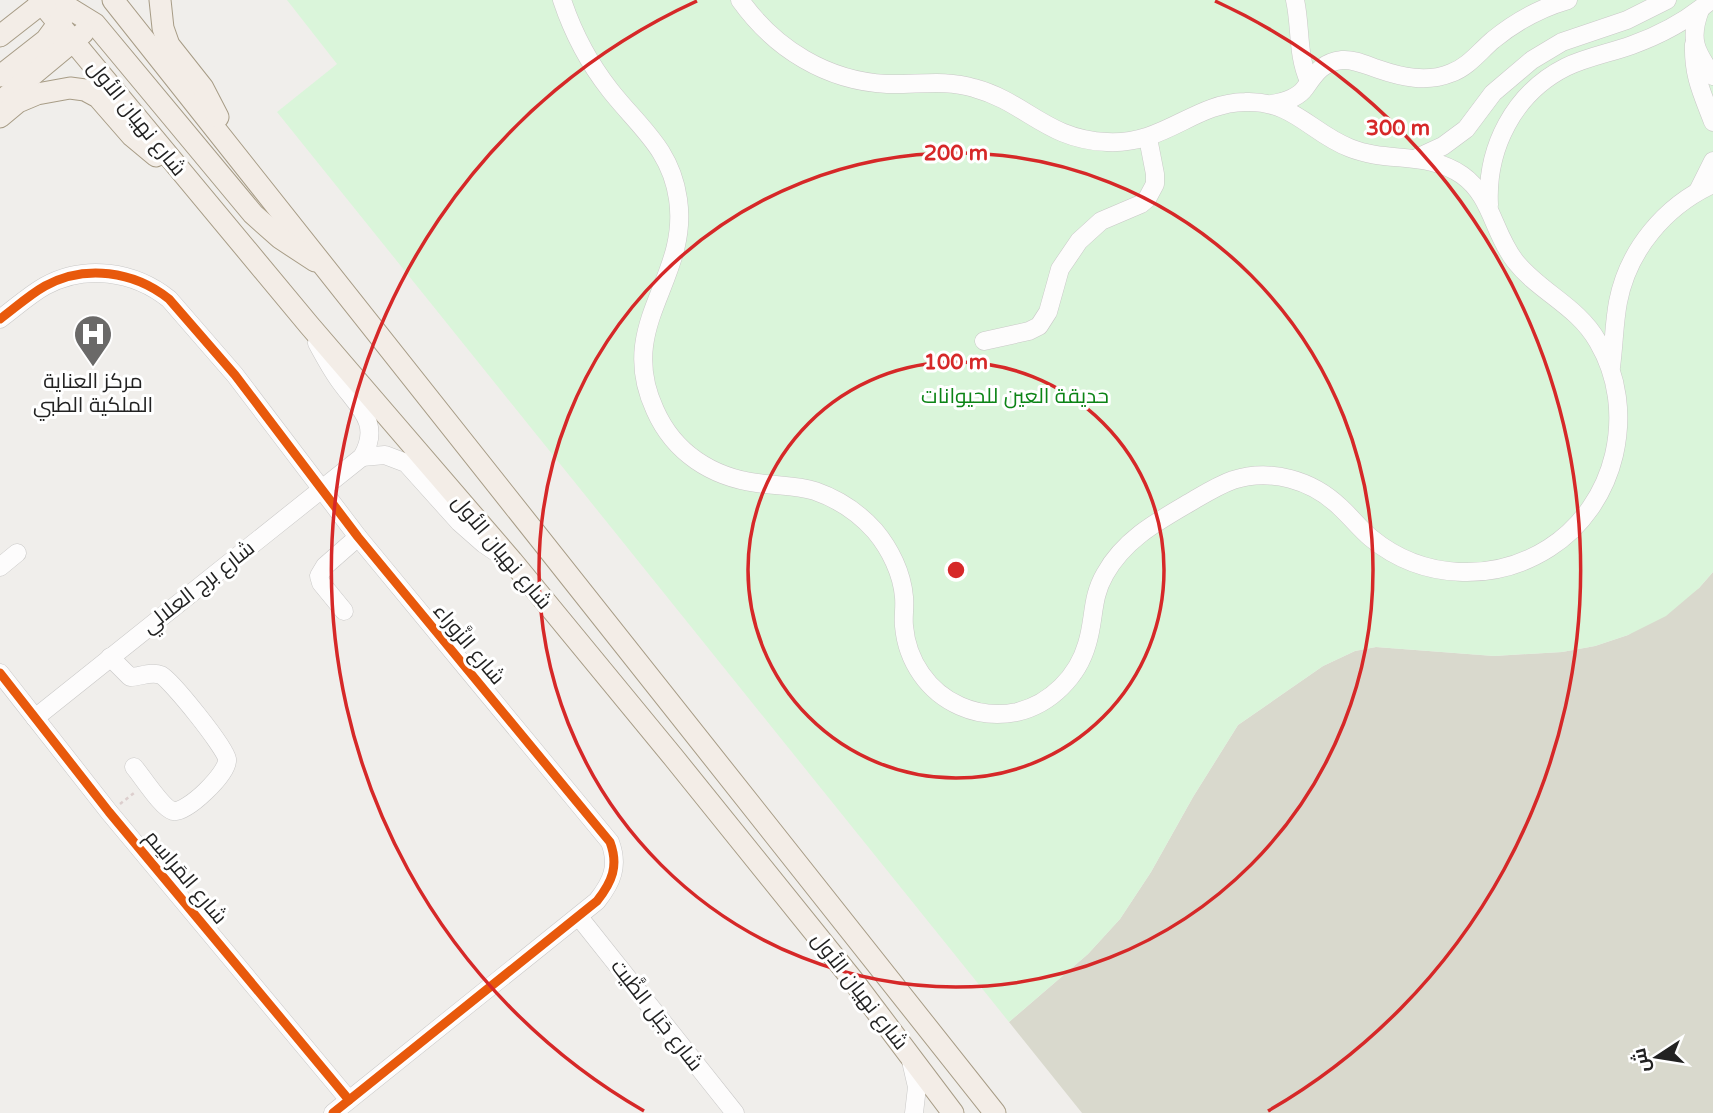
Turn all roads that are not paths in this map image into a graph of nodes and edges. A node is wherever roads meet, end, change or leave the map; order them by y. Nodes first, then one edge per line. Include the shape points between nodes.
1 (160, 0) edge
2 (562, 0) edge
3 (740, 0) edge
4 (1295, 0) edge
5 (1568, 0) edge
6 (1667, 0) edge
7 (43, 1) edge
8 (1705, 5) edge
9 (92, 7) edge
10 (0, 36) edge
11 (74, 41) junction
12 (1694, 44) junction
13 (0, 65) edge
14 (0, 76) edge
15 (1713, 76) edge
16 (1307, 85) junction
17 (0, 103) edge
18 (1272, 104) junction
19 (0, 117) edge
20 (1713, 122) edge
21 (1315, 127) junction
22 (1148, 138) junction
23 (226, 142) junction
24 (1417, 158) junction
25 (1713, 161) edge
26 (182, 172) junction
27 (1705, 187) edge
28 (1489, 208) junction
29 (326, 266) junction
30 (0, 319) edge
31 (309, 325) junction
32 (984, 341) dead end
33 (1611, 370) junction
34 (362, 457) junction
35 (322, 489) junction
36 (358, 537) junction
37 (17, 553) dead end
38 (512, 561) junction
39 (0, 567) edge
40 (344, 611) dead end
41 (110, 657) junction
42 (0, 673) edge
43 (36, 718) junction
44 (134, 766) dead end
45 (579, 917) junction
46 (907, 1051) junction
47 (349, 1100) junction
48 (333, 1113) edge
49 (735, 1113) edge
50 (914, 1113) edge
51 (953, 1113) edge
52 (995, 1113) edge

1 - 23 main road via 169,45 210,101
2 - 33 street via 590,62 651,135 675,185 677,245 648,320 643,348 646,385 660,420 678,445 716,473 818,492 860,516 883,541 897,570 906,642 916,667 933,689 967,709 1017,712 1051,696 1070,678 1083,656 1095,595 1124,548 1216,487 1243,478 1284,477 1312,486 1336,502 1381,546 1424,566 1457,572 1493,570 1543,551 1580,521 1610,469 1618,411
3 - 22 street via 773,38 830,72 879,83 946,82 976,88 1048,128 1081,139 1116,143
4 - 16 street
5 - 16 street via 1523,19 1466,65 1441,76 1408,77 1342,60 1323,65
6 - 24 street via 1539,55 1505,81 1466,129
7 - 9 main road, شارع نهيان الأول
7 - 10 main road
8 - 12 street via 1694,26
8 - 28 street via 1651,37 1564,68 1537,87 1514,112 1496,147 1489,174
9 - 11 main road, شارع نهيان الأول
9 - 14 main road
9 - 23 main road, شارع نهيان الأول
9 - 29 main road via 253,214 294,249
10 - 13 main road via 12,43 14,50
11 - 17 main road
11 - 26 main road, شارع نهيان الأول
12 - 15 street
12 - 20 street via 1696,79
16 - 18 street via 1294,97
16 - 21 street
18 - 21 street
18 - 22 street via 1222,104
19 - 26 main road via 37,94 85,90 103,102 141,144
21 - 24 street via 1358,151
22 - 32 street via 1155,184 1147,199 1101,221 1079,241 1060,268 1048,312 1039,326
23 - 29 main road, شارع نهيان الأول
24 - 28 street via 1463,176
25 - 27 street
26 - 31 main road, شارع نهيان الأول
27 - 33 street via 1667,215 1634,257 1619,298
28 - 33 street via 1515,261 1583,321
29 - 52 main road, شارع نهيان الأول
30 - 35 street, شارع الزَّوراء via 46,286 78,275 127,277 157,289 235,375
31 - 34 street via 330,367 367,419 369,443
31 - 38 main road, شارع نهيان الأول
34 - 35 street, شارع برج العلالي
34 - 38 street via 384,455 406,463 471,533
35 - 36 street, شارع الزَّوراء
35 - 41 street, شارع برج العلالي
36 - 40 street via 319,576
36 - 45 street, شارع الزَّوراء via 610,842 615,867 612,880
37 - 39 street
38 - 46 main road, شارع نهيان الأول
41 - 43 street, شارع برج العلالي
41 - 44 street via 130,677 164,677 227,758 222,775 181,811 166,807
42 - 43 street, شارع المَراسِم
43 - 47 street, شارع المَراسِم
45 - 47 street, شارع الزَّوراء
45 - 49 street, شارع جَبَل الظَّيت
46 - 50 street via 917,1087
46 - 51 main road, شارع نهيان الأول
47 - 48 street, شارع الزَّوراء

